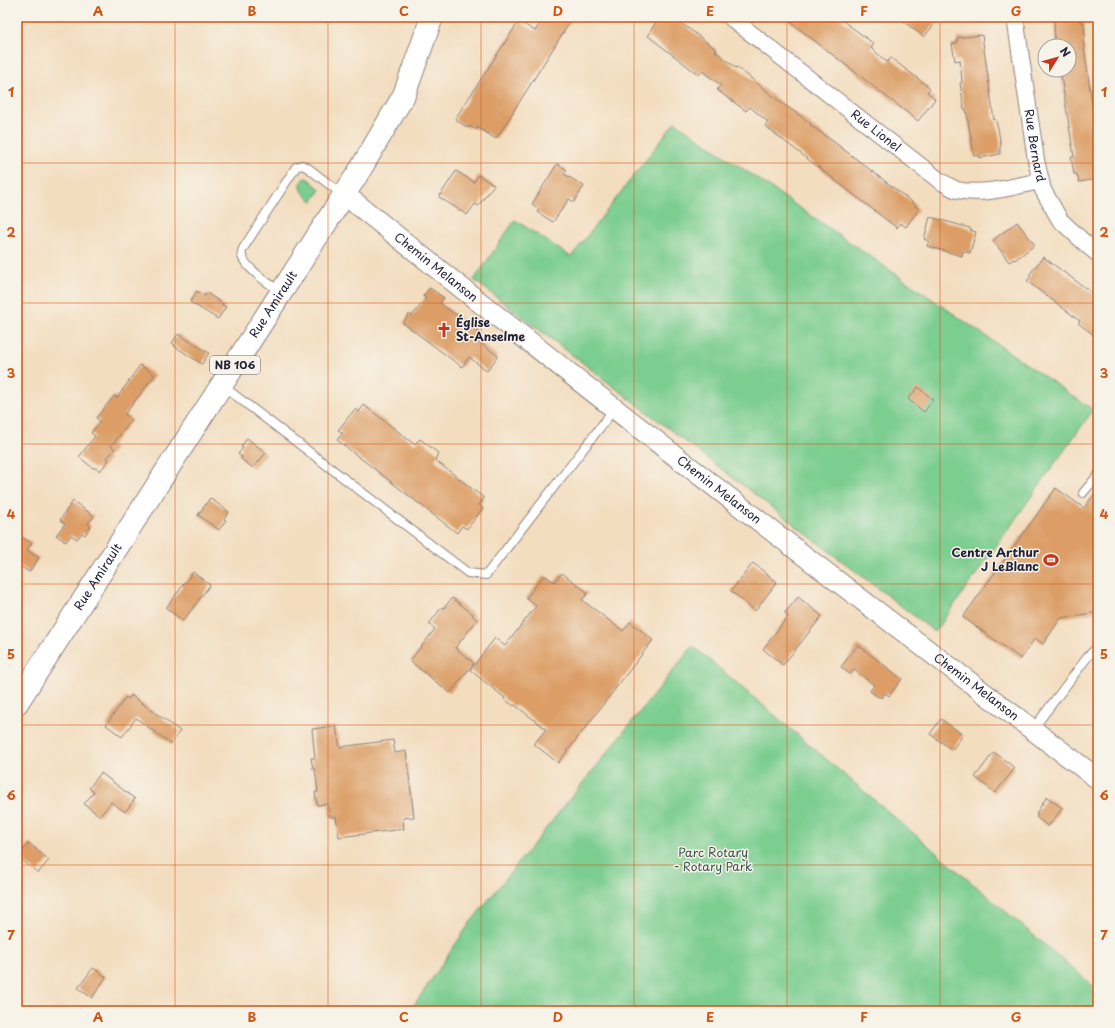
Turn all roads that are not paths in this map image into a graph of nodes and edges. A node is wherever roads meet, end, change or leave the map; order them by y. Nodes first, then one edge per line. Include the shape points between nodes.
1 (432, 17) edge
2 (730, 17) edge
3 (1015, 17) edge
4 (1040, 181) junction
5 (344, 195) junction
6 (1098, 254) edge
7 (282, 293) junction
8 (222, 385) junction
9 (615, 408) junction
10 (1098, 475) edge
11 (1083, 493) dead end
12 (1098, 647) edge
13 (17, 703) edge
14 (1032, 729) junction
15 (1098, 778) edge

1 - 5 main road, Rue Amirault / NB 106 via 404,95
2 - 4 street, Rue Lionel via 940,181 955,189 980,192
3 - 4 street, Rue Bernard
4 - 6 street, Rue Bernard via 1060,220
5 - 7 main road, Rue Amirault / NB 106
5 - 7 lane via 308,168 302,165 296,167 248,241 242,251 243,260
5 - 9 street, Chemin Melanson
7 - 8 main road, Rue Amirault / NB 106
8 - 9 lane via 468,573 486,575
8 - 13 main road, Rue Amirault / NB 106
9 - 14 street, Chemin Melanson via 760,523
10 - 11 lane
12 - 14 lane
14 - 15 street, Chemin Melanson

